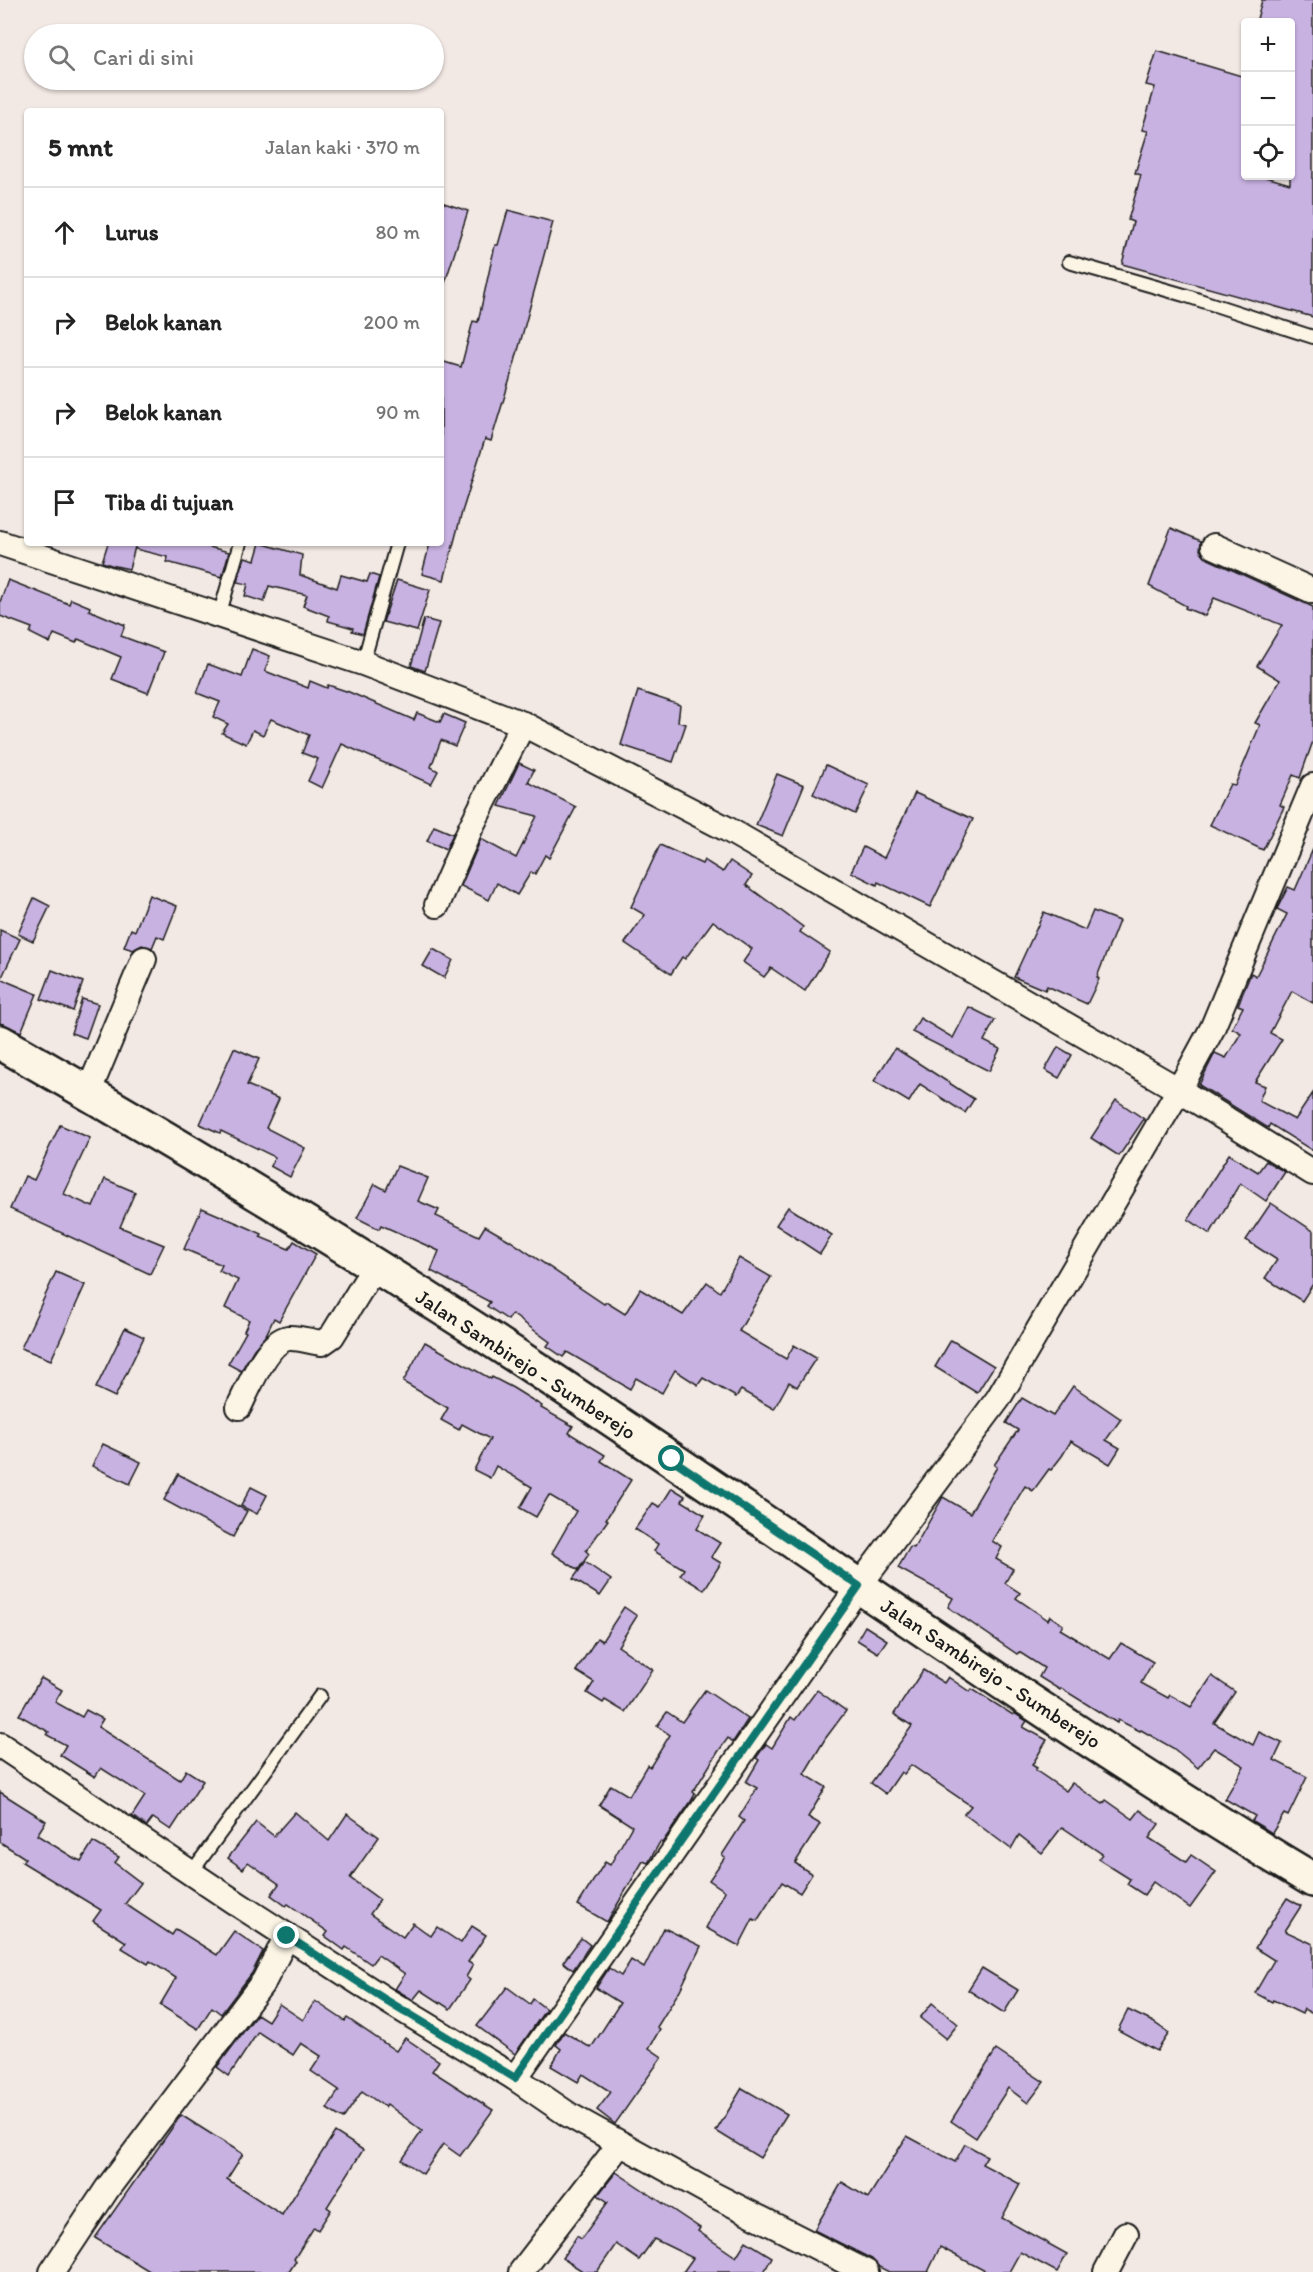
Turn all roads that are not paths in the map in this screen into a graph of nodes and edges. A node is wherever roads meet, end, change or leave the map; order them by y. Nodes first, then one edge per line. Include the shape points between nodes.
1 (1069, 262) dead end
2 (1313, 336) edge
3 (0, 543) edge
4 (239, 546) edge
5 (396, 546) edge
6 (1214, 546) dead end
7 (1313, 591) edge
8 (219, 616) junction
9 (363, 663) junction
10 (523, 724) junction
11 (1313, 786) edge
12 (437, 905) dead end
13 (144, 959) dead end
14 (0, 1042) edge
15 (1179, 1090) junction
16 (88, 1093) junction
17 (1313, 1173) edge
18 (375, 1266) junction
19 (239, 1407) dead end
20 (859, 1586) junction
21 (320, 1696) dead end
22 (0, 1744) edge
23 (1309, 1870) edge
24 (191, 1873) junction
25 (287, 1936) junction
26 (515, 2078) junction
27 (620, 2144) junction
28 (1126, 2234) dead end
29 (52, 2272) edge
30 (520, 2272) edge
31 (866, 2272) edge
32 (1106, 2272) edge

1 - 2 lane
3 - 8 street
4 - 8 lane
5 - 9 lane
6 - 7 street
8 - 9 street
9 - 10 street
10 - 12 street
10 - 15 street via 727,829
11 - 15 street via 1212,1029
13 - 16 street
14 - 16 main road, Jalan Sambirejo - Sumberejo
15 - 17 street
15 - 20 street via 998,1399
16 - 18 main road, Jalan Sambirejo - Sumberejo via 244,1183
18 - 19 street via 332,1336 322,1343 292,1338 278,1343 257,1370
18 - 20 main road, Jalan Sambirejo - Sumberejo
20 - 23 main road, Jalan Sambirejo - Sumberejo via 1223,1827
20 - 26 street
21 - 24 lane
22 - 24 street
24 - 25 street
25 - 26 street
25 - 29 street via 264,1981 107,2189
26 - 27 street
27 - 30 street
27 - 31 street
28 - 32 street

